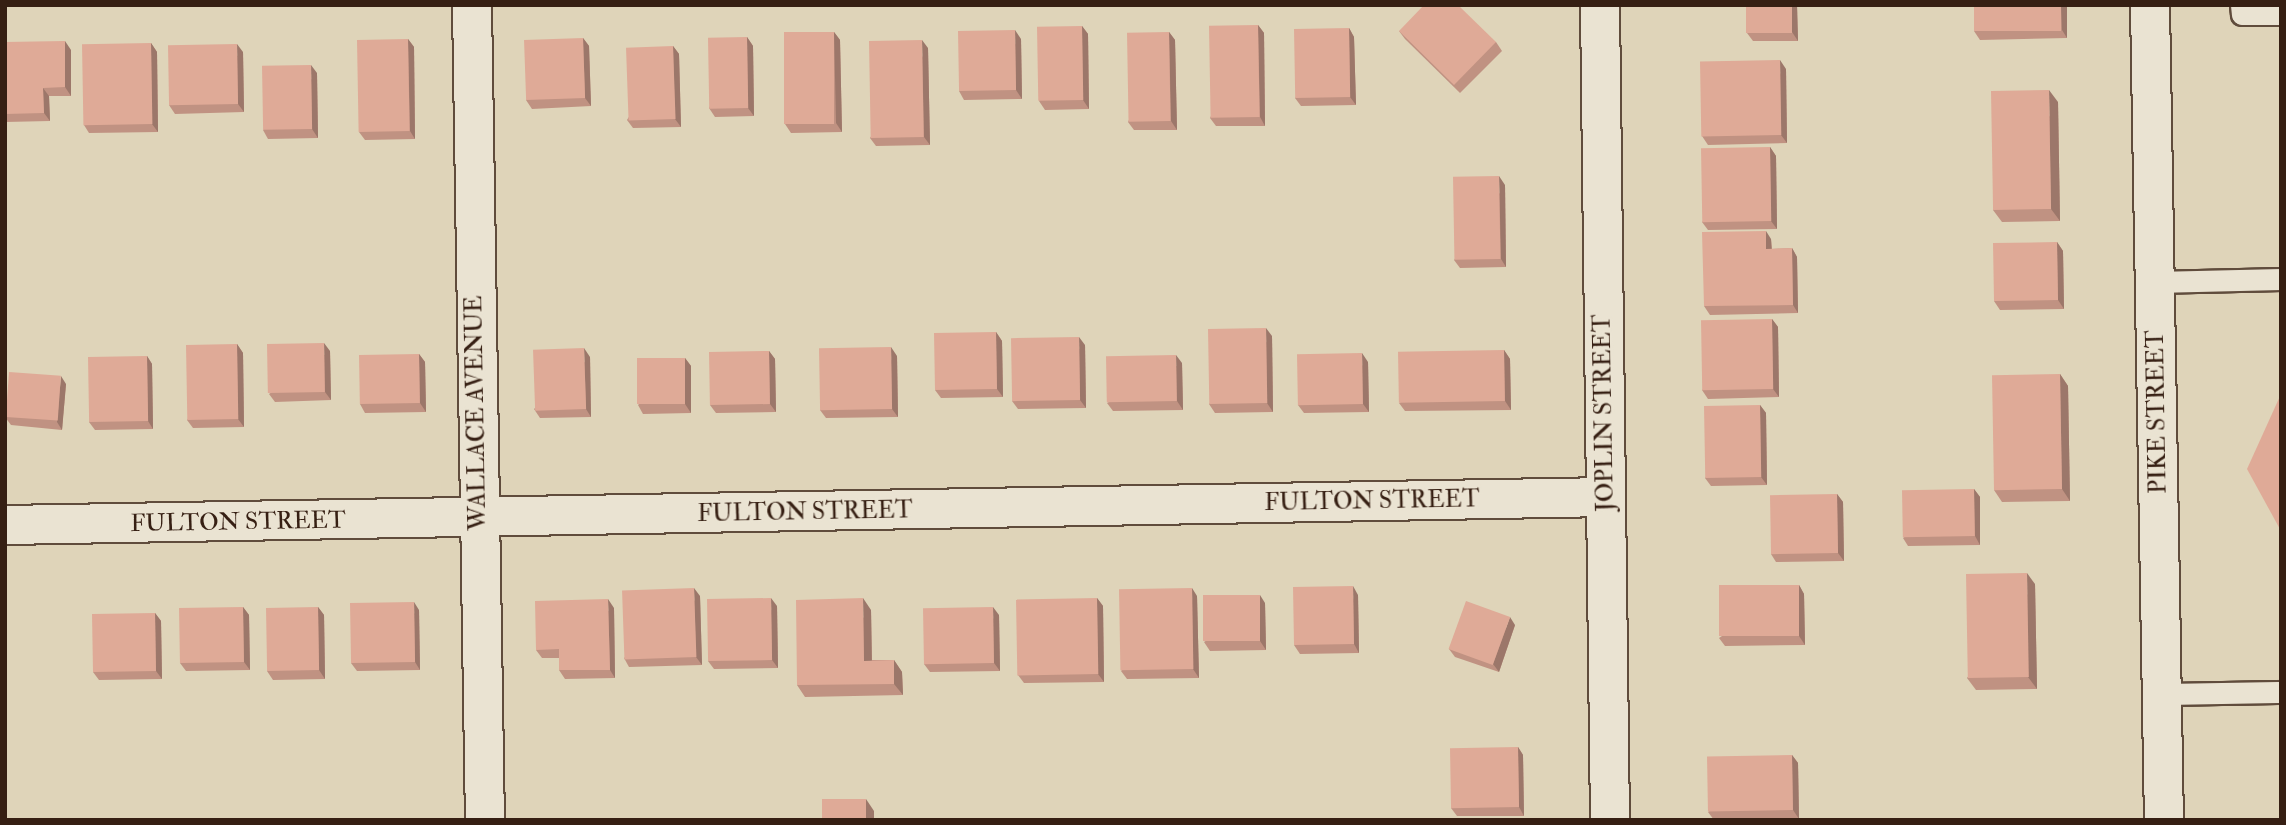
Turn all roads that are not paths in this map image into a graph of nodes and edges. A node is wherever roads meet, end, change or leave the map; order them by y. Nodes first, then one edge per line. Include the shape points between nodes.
1 (472, 5) edge
2 (1600, 5) edge
3 (2150, 5) edge
4 (2241, 5) edge
5 (2281, 14) edge
6 (2281, 279) edge
7 (2155, 282) junction
8 (1604, 497) junction
9 (477, 518) junction
10 (5, 525) edge
11 (2281, 692) edge
12 (2162, 694) junction
13 (485, 820) edge
14 (1610, 820) edge
15 (2164, 820) edge

1 - 9 street, WALLACE AVENUE
2 - 8 street, JOPLIN STREET
3 - 7 street, PIKE STREET
4 - 5 lane via 2242,14
6 - 7 lane
7 - 12 street, PIKE STREET
8 - 9 street, FULTON STREET
8 - 14 street, JOPLIN STREET
9 - 10 street, FULTON STREET
9 - 13 street, WALLACE AVENUE
11 - 12 lane
12 - 15 street, PIKE STREET

